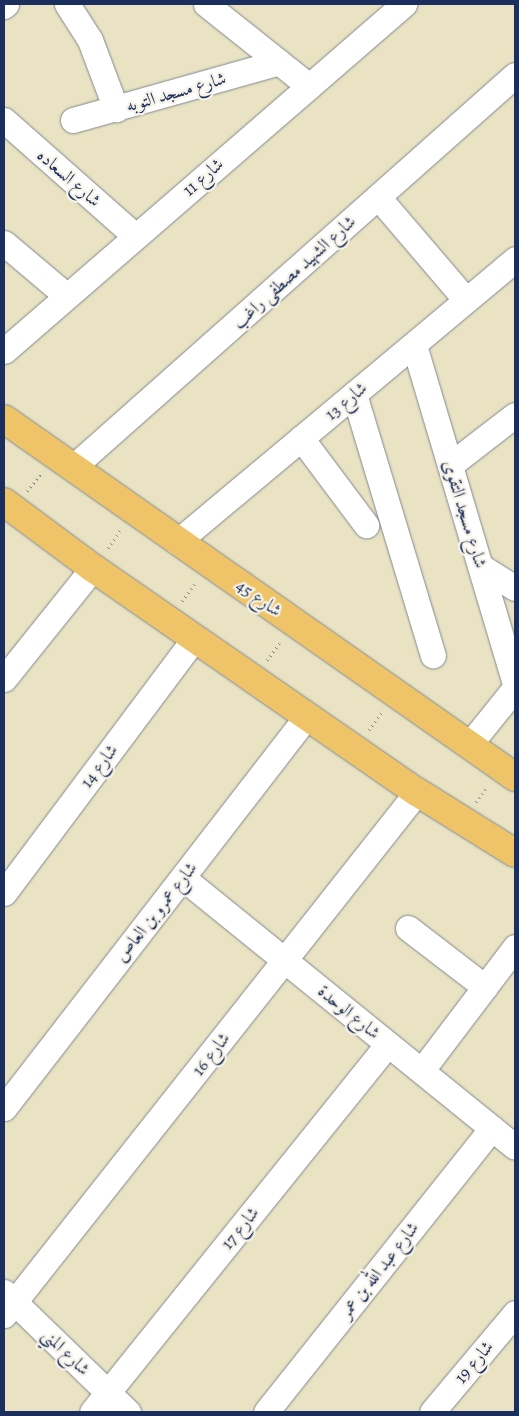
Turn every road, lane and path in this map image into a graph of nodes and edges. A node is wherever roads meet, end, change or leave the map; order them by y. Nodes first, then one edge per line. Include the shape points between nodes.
1 (66, 4) edge
2 (206, 4) edge
3 (404, 4) edge
4 (279, 62) junction
5 (515, 75) edge
6 (309, 86) junction
7 (116, 109) junction
8 (4, 120) edge
9 (73, 120) dead end
10 (378, 197) junction
11 (135, 236) junction
12 (4, 244) edge
13 (515, 259) edge
14 (67, 296) junction
15 (466, 300) junction
16 (414, 345) junction
17 (4, 351) edge
18 (354, 394) junction
19 (515, 415) edge
20 (4, 419) edge
21 (301, 438) junction
22 (64, 462) junction
23 (450, 465) junction
24 (8, 505) edge
25 (133, 512) junction
26 (366, 525) dead end
27 (177, 542) junction
28 (209, 563) junction
29 (480, 566) junction
30 (93, 568) junction
31 (515, 588) edge
32 (169, 620) junction
33 (294, 624) junction
34 (194, 638) junction
35 (433, 655) dead end
36 (4, 679) edge
37 (253, 679) junction
38 (515, 683) edge
39 (515, 688) edge
40 (396, 694) junction
41 (307, 716) junction
42 (470, 745) junction
43 (355, 749) junction
44 (508, 772) edge
45 (417, 792) junction
46 (463, 821) junction
47 (515, 853) edge
48 (183, 878) junction
49 (4, 893) edge
50 (408, 928) dead end
51 (515, 947) edge
52 (284, 960) junction
53 (485, 987) junction
54 (388, 1044) junction
55 (422, 1070) junction
56 (7, 1096) edge
57 (508, 1137) edge
58 (7, 1303) edge
59 (515, 1313) edge
60 (107, 1393) junction
61 (92, 1412) edge
62 (128, 1412) edge
63 (266, 1412) edge
64 (432, 1412) edge

1 - 7 street via 90,40
2 - 4 street
3 - 6 street, شارع 11
4 - 6 street
4 - 7 street, شارع مسجد التوبه
5 - 10 street, شارع الشهيد مصطفى راغب
6 - 11 street, شارع 11
7 - 9 street, شارع مسجد التوبه
8 - 11 street, شارع السعاده
10 - 15 street
10 - 22 street, شارع الشهيد مصطفى راغب
11 - 14 street, شارع 11
12 - 14 street
13 - 15 street, شارع 13
14 - 17 street, شارع 11
15 - 16 street, شارع 13
16 - 18 street, شارع 13
16 - 23 street, شارع مسجد التقوى
18 - 21 street, شارع 13
18 - 35 street
19 - 23 street
20 - 22 main road, شارع 45
21 - 26 street
21 - 27 street, شارع 13
22 - 24 path
22 - 25 main road, شارع 45
23 - 29 street, شارع مسجد التقوى
24 - 30 main road
25 - 27 main road, شارع 45
25 - 30 path
27 - 28 main road, شارع 45
28 - 32 path
28 - 33 main road, شارع 45
29 - 31 street
29 - 38 street, شارع مسجد التقوى
30 - 32 main road
30 - 36 street
32 - 34 main road
33 - 37 path
33 - 40 main road, شارع 45
34 - 37 main road
34 - 49 street, شارع 14
37 - 41 main road
39 - 42 street
40 - 42 main road, شارع 45
40 - 43 path
41 - 43 main road
41 - 48 street, شارع عمرو بن العاص
42 - 44 main road, شارع 45
43 - 45 main road
44 - 46 path
45 - 46 main road
45 - 52 street, شارع 16
46 - 47 main road
48 - 52 street, شارع الوحدة
48 - 56 street, شارع عمرو بن العاص
50 - 53 street
51 - 53 street
52 - 54 street, شارع الوحدة
52 - 58 street, شارع 16
53 - 55 street
54 - 55 street, شارع الوحدة
54 - 60 street, شارع 17
55 - 57 street, شارع الوحدة
57 - 63 street, شارع عبد الله بن عمر
58 - 60 street, شارع المني
59 - 64 street, شارع 19
60 - 61 street, شارع 17
60 - 62 street, شارع المني

